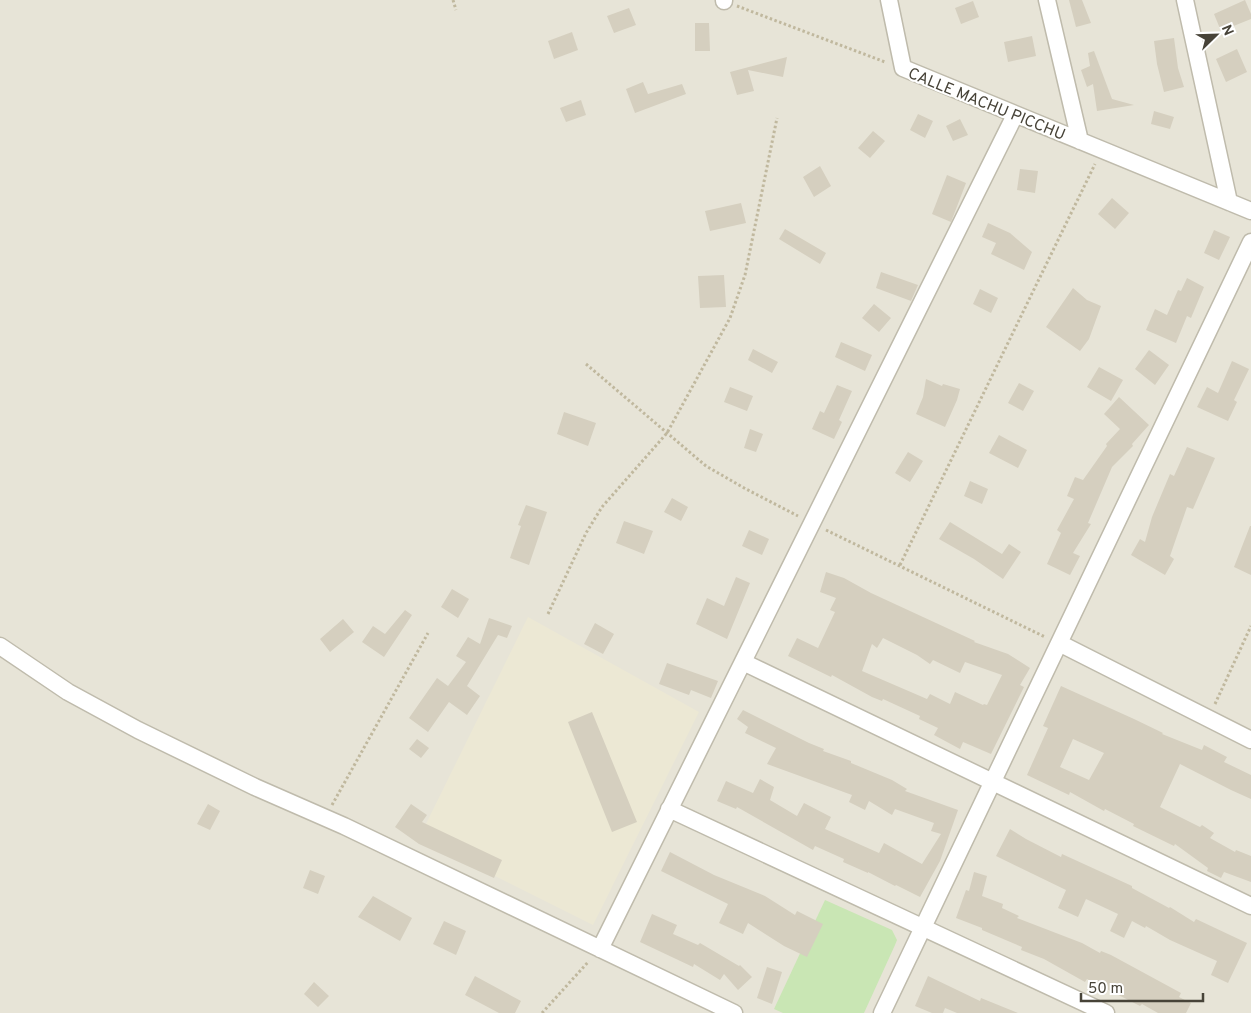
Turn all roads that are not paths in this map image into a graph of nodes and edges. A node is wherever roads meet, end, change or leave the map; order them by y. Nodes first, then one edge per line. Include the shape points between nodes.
1 (889, 0) edge
2 (1046, 0) edge
3 (1185, 0) edge
4 (1015, 115) junction
5 (1080, 141) junction
6 (1229, 202) junction
7 (1251, 211) edge
8 (1251, 242) edge
9 (1059, 643) junction
10 (0, 646) edge
11 (743, 662) junction
12 (1251, 740) edge
13 (992, 782) junction
14 (670, 809) junction
15 (1251, 906) edge
16 (923, 928) junction
17 (600, 949) junction
18 (734, 1013) edge
19 (882, 1013) edge
20 (1106, 1013) edge

1 - 4 street, CALLE MACHU PICCHU via 903,68
2 - 5 street
3 - 6 street
4 - 5 street, CALLE MACHU PICCHU
4 - 11 street
5 - 6 street, CALLE MACHU PICCHU
6 - 7 street, CALLE MACHU PICCHU
8 - 9 street
9 - 12 street
9 - 13 street
10 - 17 street via 68,692 138,730
11 - 13 street
11 - 14 street
13 - 15 street
13 - 16 street
14 - 16 street
14 - 17 street
16 - 19 street
16 - 20 street
17 - 18 street

